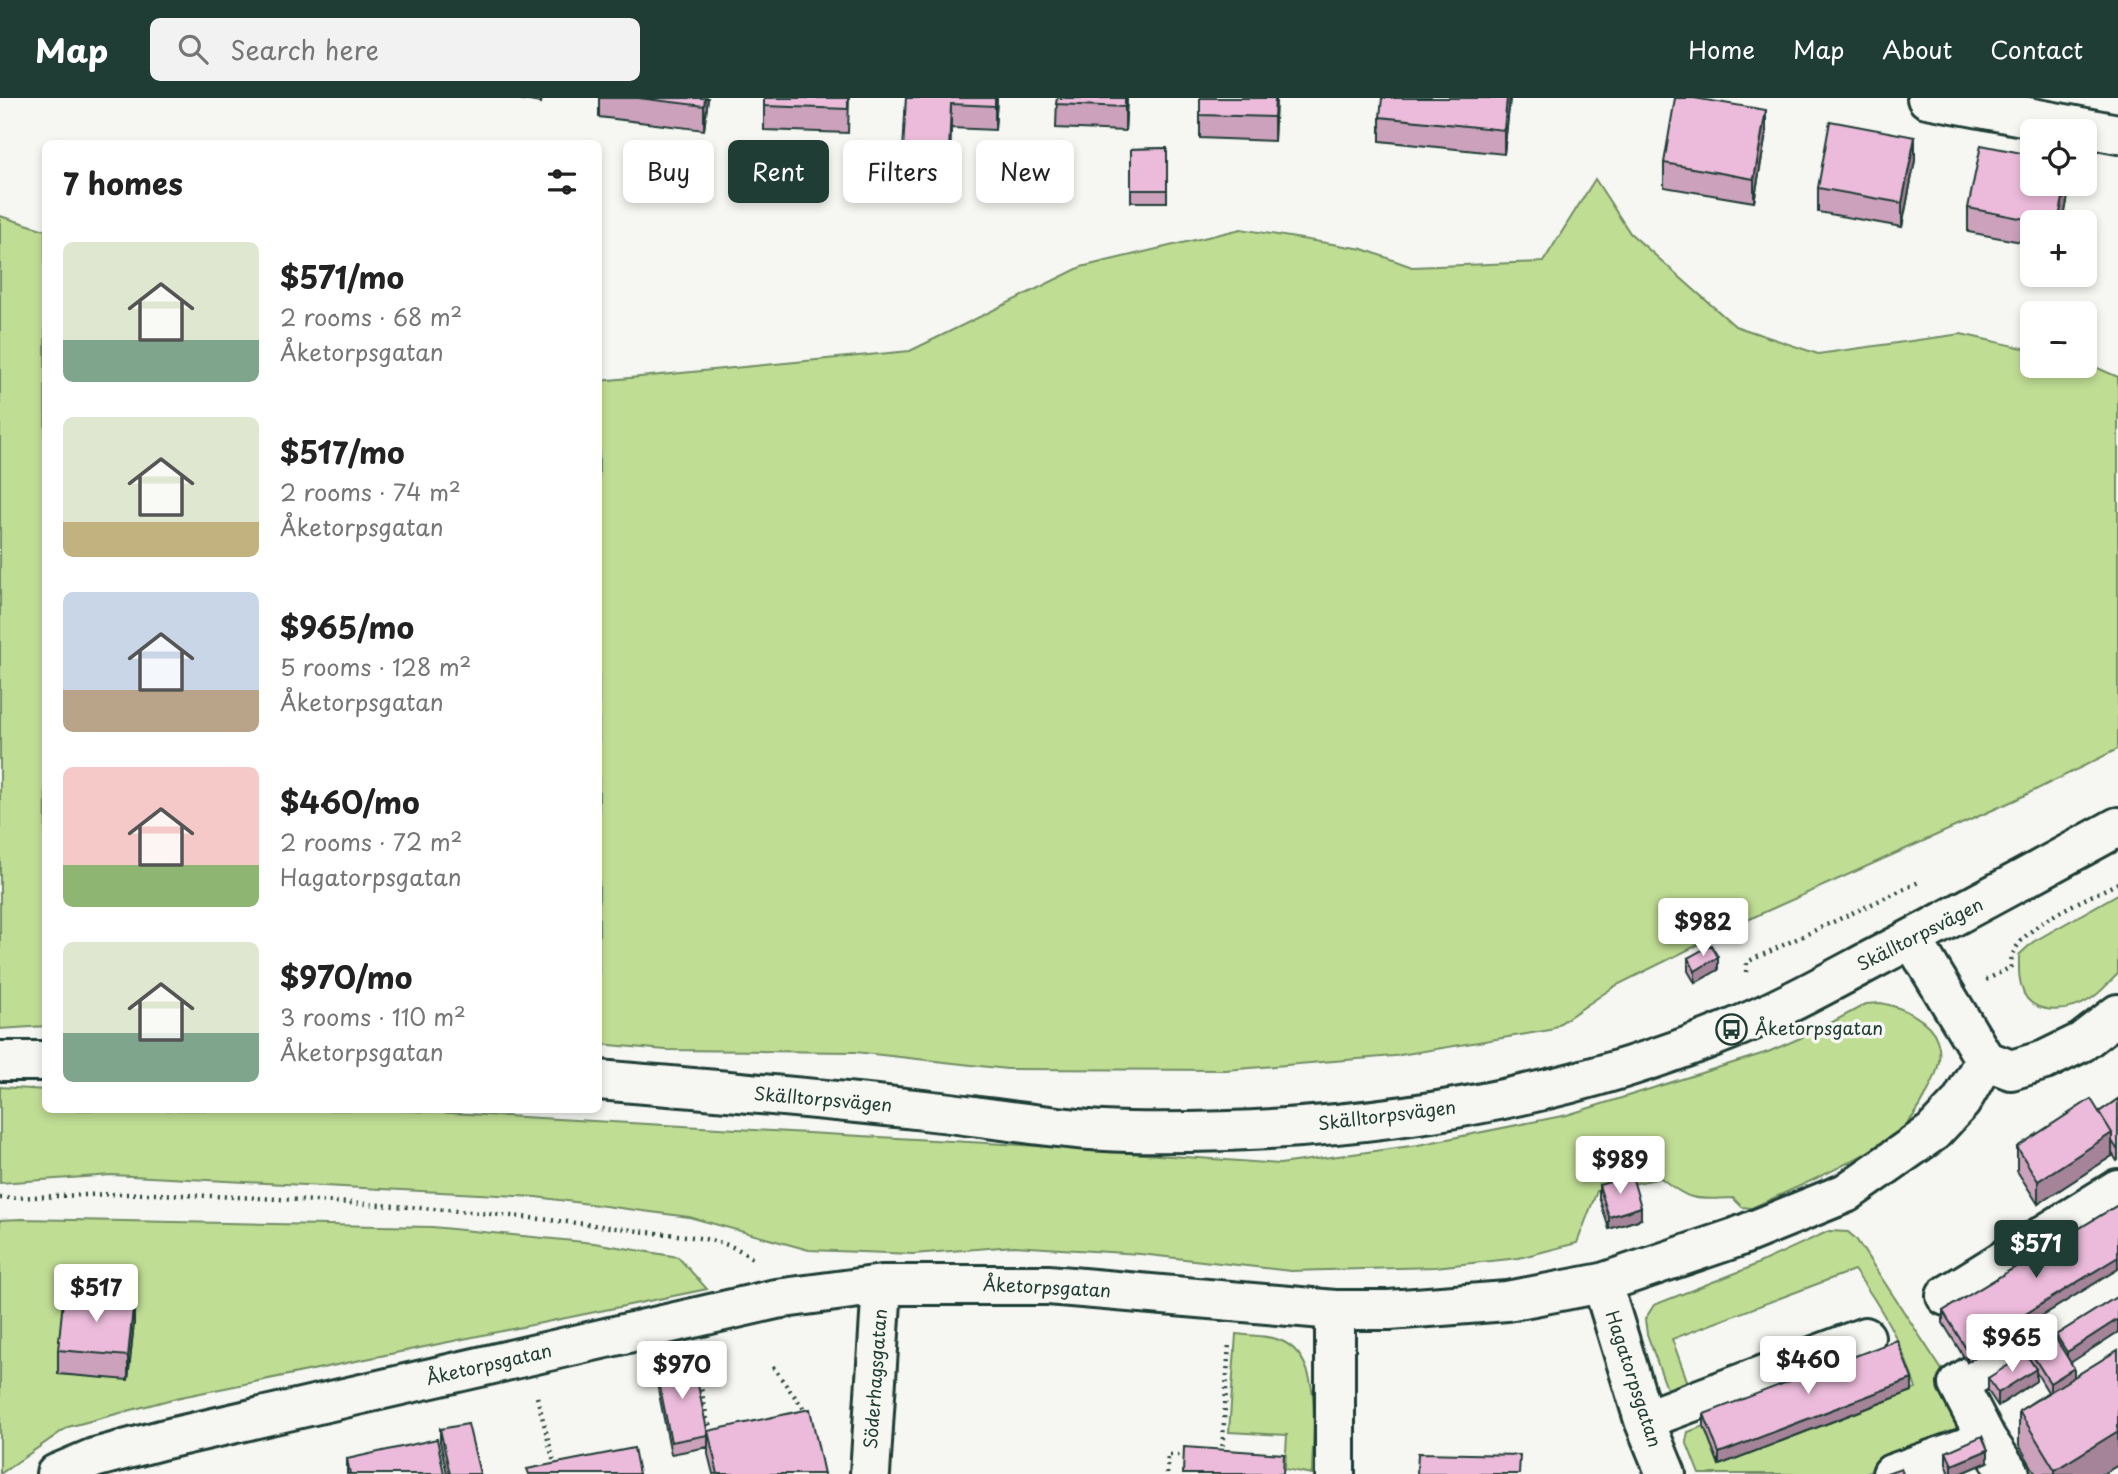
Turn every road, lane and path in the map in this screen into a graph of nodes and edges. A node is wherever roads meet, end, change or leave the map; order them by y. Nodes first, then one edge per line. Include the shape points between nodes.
1 (1927, 98) edge
2 (2118, 134) edge
3 (2118, 827) edge
4 (1923, 881) dead end
5 (2118, 883) edge
6 (1912, 939) junction
7 (1746, 972) dead end
8 (1948, 999) junction
9 (2118, 1014) edge
10 (1985, 1060) junction
11 (0, 1061) edge
12 (42, 1061) edge
13 (602, 1080) edge
14 (2118, 1189) edge
15 (0, 1198) edge
16 (1602, 1283) junction
17 (882, 1285) junction
18 (2118, 1289) edge
19 (1946, 1296) dead end
20 (776, 1299) junction
21 (1232, 1301) junction
22 (1335, 1310) junction
23 (688, 1320) junction
24 (1866, 1337) dead end
25 (526, 1357) junction
26 (773, 1367) dead end
27 (1644, 1420) junction
28 (793, 1421) edge
29 (723, 1437) edge
30 (1987, 1440) junction
31 (1195, 1456) edge
32 (1222, 1457) edge
33 (56, 1474) edge
34 (557, 1474) edge
35 (870, 1474) edge
36 (1167, 1474) edge
37 (1335, 1474) edge
38 (1667, 1474) edge
39 (1892, 1474) edge
40 (2010, 1474) edge

1 - 2 street
3 - 6 street, Skälltorpsvägen
4 - 7 path via 1747,962
5 - 8 path via 2037,926 2017,942 2011,967
6 - 8 street
6 - 13 street, Skälltorpsvägen via 1732,1029 1613,1071 1549,1090 1336,1124 1125,1132
8 - 10 street
9 - 10 street via 2082,1042 2045,1060 2011,1070
10 - 16 street, Åketorpsgatan via 1961,1102 1933,1132 1846,1193 1735,1238
11 - 12 street
14 - 19 street
15 - 20 path via 164,1195 390,1206 593,1225 728,1245 753,1258 768,1277
16 - 22 street, Åketorpsgatan via 1507,1301
16 - 27 street, Hagatorpsgatan
17 - 20 street, Åketorpsgatan
17 - 21 street, Åketorpsgatan via 1048,1285
17 - 35 street, Söderhagsgatan
18 - 30 street via 1958,1384
20 - 23 street, Åketorpsgatan
21 - 22 street, Åketorpsgatan
21 - 32 path
22 - 37 street
23 - 25 street, Åketorpsgatan
23 - 29 path via 707,1419 716,1437
24 - 27 street
25 - 33 street, Åketorpsgatan via 161,1440 94,1458
25 - 34 path
26 - 28 path via 804,1409 804,1417
27 - 38 street, Hagatorpsgatan
30 - 39 street
30 - 40 street
31 - 36 path via 1168,1455

